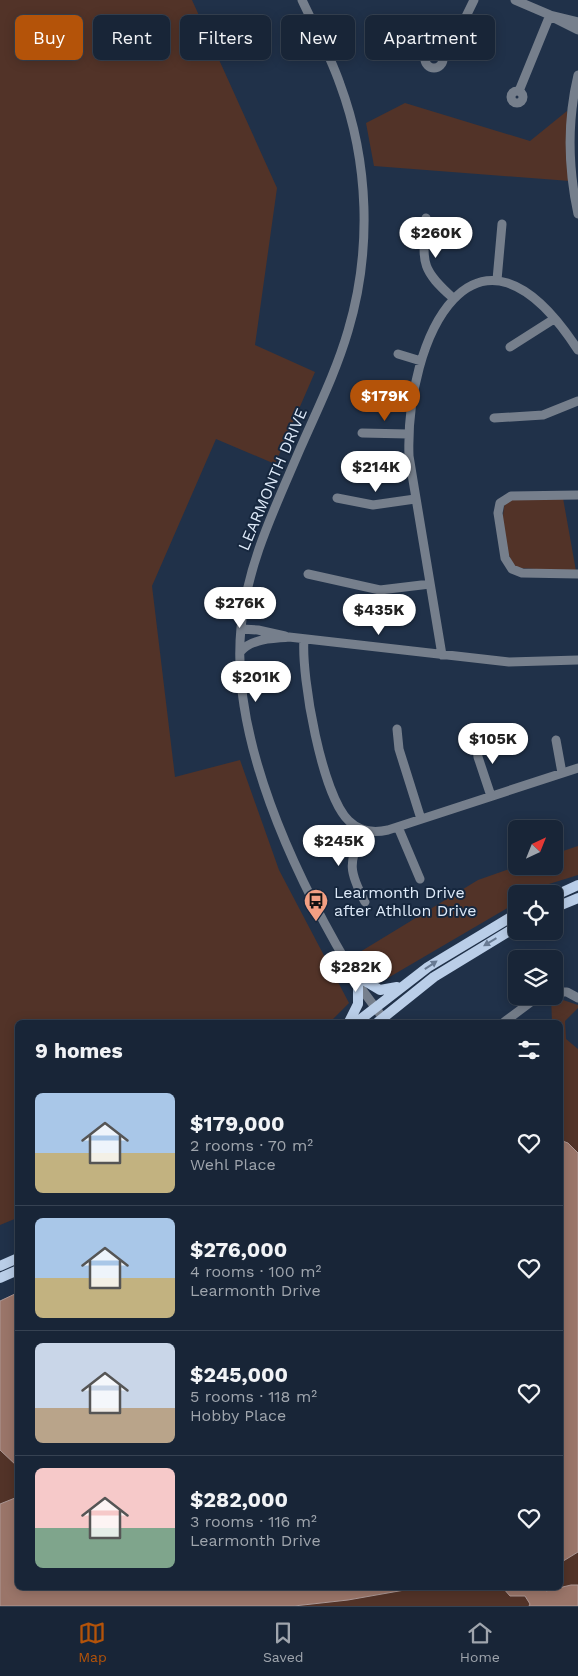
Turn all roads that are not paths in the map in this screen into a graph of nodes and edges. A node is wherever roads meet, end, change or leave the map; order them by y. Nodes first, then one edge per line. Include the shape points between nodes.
1 (302, 0) edge
2 (474, 0) edge
3 (515, 0) edge
4 (467, 15) edge
5 (550, 15) junction
6 (578, 22) edge
7 (578, 30) edge
8 (578, 75) edge
9 (519, 91) dead end
10 (578, 210) edge
11 (426, 218) dead end
12 (502, 224) dead end
13 (497, 280) junction
14 (453, 298) junction
15 (554, 319) junction
16 (510, 347) dead end
17 (578, 350) edge
18 (398, 354) dead end
19 (421, 361) junction
20 (578, 401) edge
21 (494, 418) dead end
22 (362, 433) dead end
23 (408, 434) junction
24 (578, 496) edge
25 (337, 498) dead end
26 (415, 499) junction
27 (308, 574) dead end
28 (578, 574) edge
29 (430, 584) junction
30 (244, 612) junction
31 (241, 629) junction
32 (258, 630) junction
33 (288, 637) junction
34 (304, 639) junction
35 (240, 652) junction
36 (442, 655) junction
37 (578, 660) edge
38 (397, 729) dead end
39 (476, 737) dead end
40 (556, 740) dead end
41 (578, 768) edge
42 (562, 773) junction
43 (491, 796) junction
44 (421, 819) junction
45 (398, 827) junction
46 (362, 829) junction
47 (420, 879) dead end
48 (578, 885) edge
49 (563, 892) edge
50 (578, 898) edge
51 (365, 902) dead end
52 (563, 904) edge
53 (508, 918) edge
54 (508, 932) edge
55 (359, 981) junction
56 (403, 984) junction
57 (563, 992) edge
58 (578, 998) edge
59 (527, 1005) edge
60 (376, 1007) junction
61 (350, 1020) edge
62 (360, 1020) edge
63 (380, 1020) edge
64 (507, 1020) edge
65 (15, 1259) edge
66 (0, 1266) edge
67 (15, 1271) edge
68 (0, 1278) edge

1 - 30 street, LEARMONTH DRIVE via 336,72 355,136 364,228 361,268 344,342 262,537 250,572
2 - 4 street
3 - 5 street
5 - 6 street
5 - 7 street
5 - 9 street
8 - 10 street via 570,145 571,176
11 - 14 street via 425,265 431,277
12 - 13 street
13 - 14 street via 474,284
13 - 15 street via 524,290
14 - 19 street via 438,322
15 - 16 street
15 - 17 street
18 - 19 street
19 - 23 street
20 - 21 street via 543,415
22 - 23 street
23 - 26 street
24 - 28 street via 511,496 500,504 498,513 505,558 512,570
25 - 26 street via 373,505
26 - 29 street
27 - 29 street via 380,590
29 - 36 street
30 - 31 street, LEARMONTH DRIVE
30 - 32 street
31 - 32 street
31 - 35 street, LEARMONTH DRIVE
32 - 33 street
33 - 34 street
33 - 35 street via 255,642
34 - 36 street
34 - 46 street via 307,701 326,769 343,815
35 - 55 street, LEARMONTH DRIVE via 243,698 249,727 274,812 308,892
36 - 37 street via 510,662
38 - 44 street via 399,749
39 - 43 street via 478,757
40 - 42 street
41 - 42 street
42 - 43 street
43 - 44 street
44 - 45 street
45 - 46 street via 379,832
45 - 47 street
46 - 51 street via 351,866
48 - 49 main road
50 - 52 main road
56 -> 53 main road via 467,941
54 -> 63 main road via 434,977
55 - 56 main road via 382,991
55 - 60 street, LEARMONTH DRIVE
55 - 61 main road via 358,1004
56 - 60 main road
57 - 58 street
59 - 64 street
60 - 62 main road
60 - 63 street, LEARMONTH DRIVE
65 - 66 main road
67 - 68 main road

